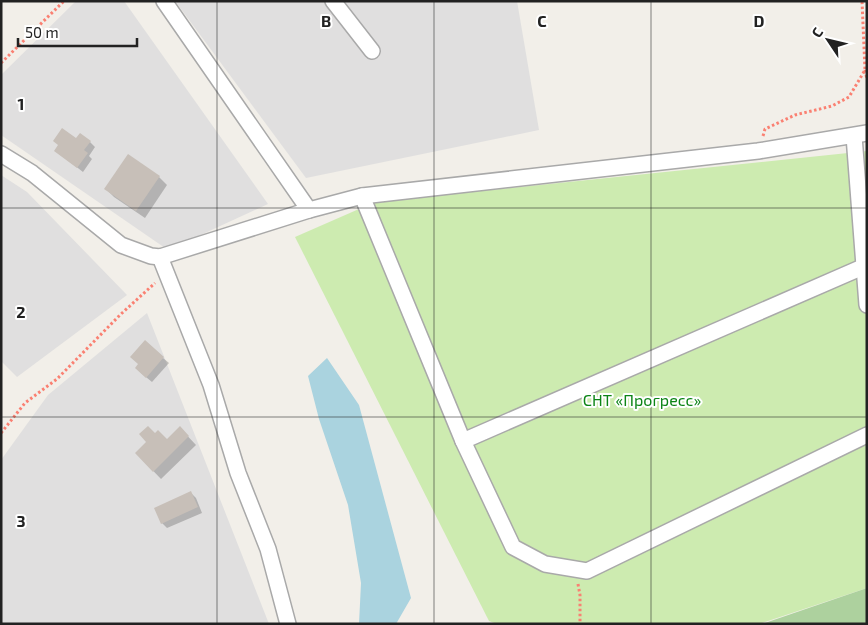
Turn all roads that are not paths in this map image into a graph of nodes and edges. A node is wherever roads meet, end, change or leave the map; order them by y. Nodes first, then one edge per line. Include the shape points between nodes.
1 (164, 1) edge
2 (334, 1) edge
3 (372, 51) dead end
4 (860, 135) edge
5 (1, 154) edge
6 (362, 196) junction
7 (309, 210) junction
8 (160, 257) junction
9 (865, 266) junction
10 (867, 305) edge
11 (867, 436) edge
12 (463, 441) junction
13 (288, 624) edge

1 - 7 lane
2 - 3 lane
4 - 6 lane via 758,151
4 - 9 lane
5 - 8 lane via 32,173 122,245
6 - 7 lane
6 - 12 lane
7 - 8 lane
8 - 13 lane via 268,549
9 - 10 lane
9 - 12 lane
11 - 12 lane via 587,571 545,564 513,547

